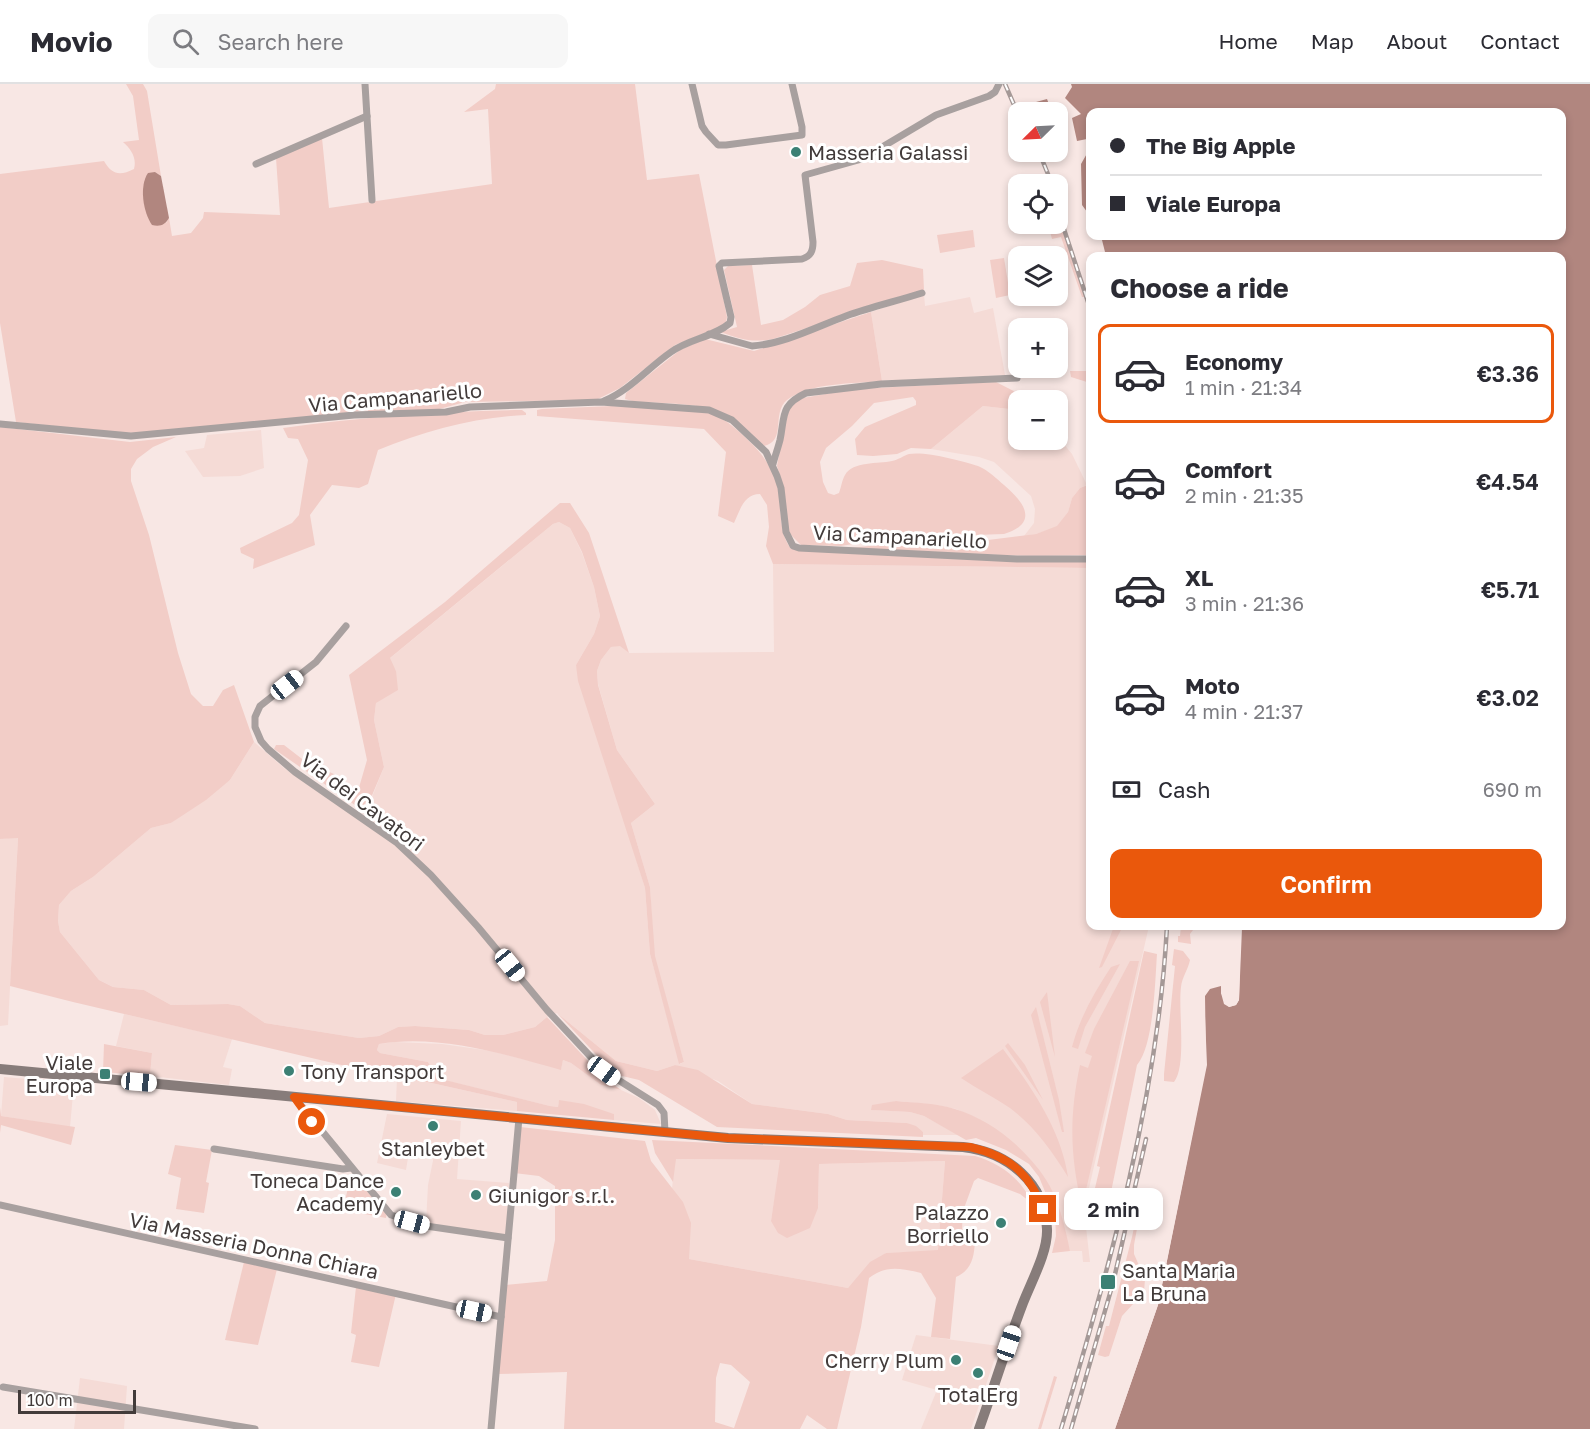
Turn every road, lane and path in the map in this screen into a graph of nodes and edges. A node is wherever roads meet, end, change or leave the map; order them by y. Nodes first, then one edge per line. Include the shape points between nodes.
1 (365, 84) edge
2 (692, 84) edge
3 (792, 84) edge
4 (999, 84) edge
5 (367, 116) junction
6 (256, 164) dead end
7 (372, 200) dead end
8 (922, 293) dead end
9 (709, 334) junction
10 (1017, 378) dead end
11 (601, 402) junction
12 (0, 424) edge
13 (773, 464) junction
14 (1086, 559) edge
15 (346, 626) dead end
16 (0, 1069) edge
17 (294, 1097) junction
18 (519, 1118) junction
19 (665, 1132) junction
20 (214, 1149) dead end
21 (351, 1168) junction
22 (0, 1205) edge
23 (508, 1238) junction
24 (501, 1317) junction
25 (3, 1387) dead end
26 (255, 1429) edge
27 (491, 1429) edge
28 (979, 1429) edge

1 - 5 street
2 - 3 street via 706,132 718,145 802,135
4 - 9 street via 989,96 936,115 862,159 805,175 813,242 809,257 722,263 719,266 730,323
5 - 6 street
5 - 7 street
8 - 9 street via 759,346
9 - 11 street via 671,352 624,391
10 - 13 street via 881,384 806,393 783,412
11 - 12 street, Via Campanariello via 354,415 131,436
11 - 13 street, Via Campanariello via 709,410 732,420 758,443
13 - 14 street, Via Campanariello via 781,488 786,532 793,546 799,548
15 - 19 street, Via dei Cavatori via 316,662 260,706 255,727 261,741 295,772 396,842 431,875 604,1071 658,1105 664,1113
16 - 17 street
17 - 18 street
17 - 21 street
18 - 19 street
18 - 23 street
19 - 28 street via 728,1138 963,1146 998,1156 1023,1173 1032,1183 1043,1209 1046,1244
20 - 21 street
21 - 23 street via 398,1219
22 - 24 street, Via Masseria Donna Chiara
23 - 24 street
24 - 27 street
25 - 26 street

